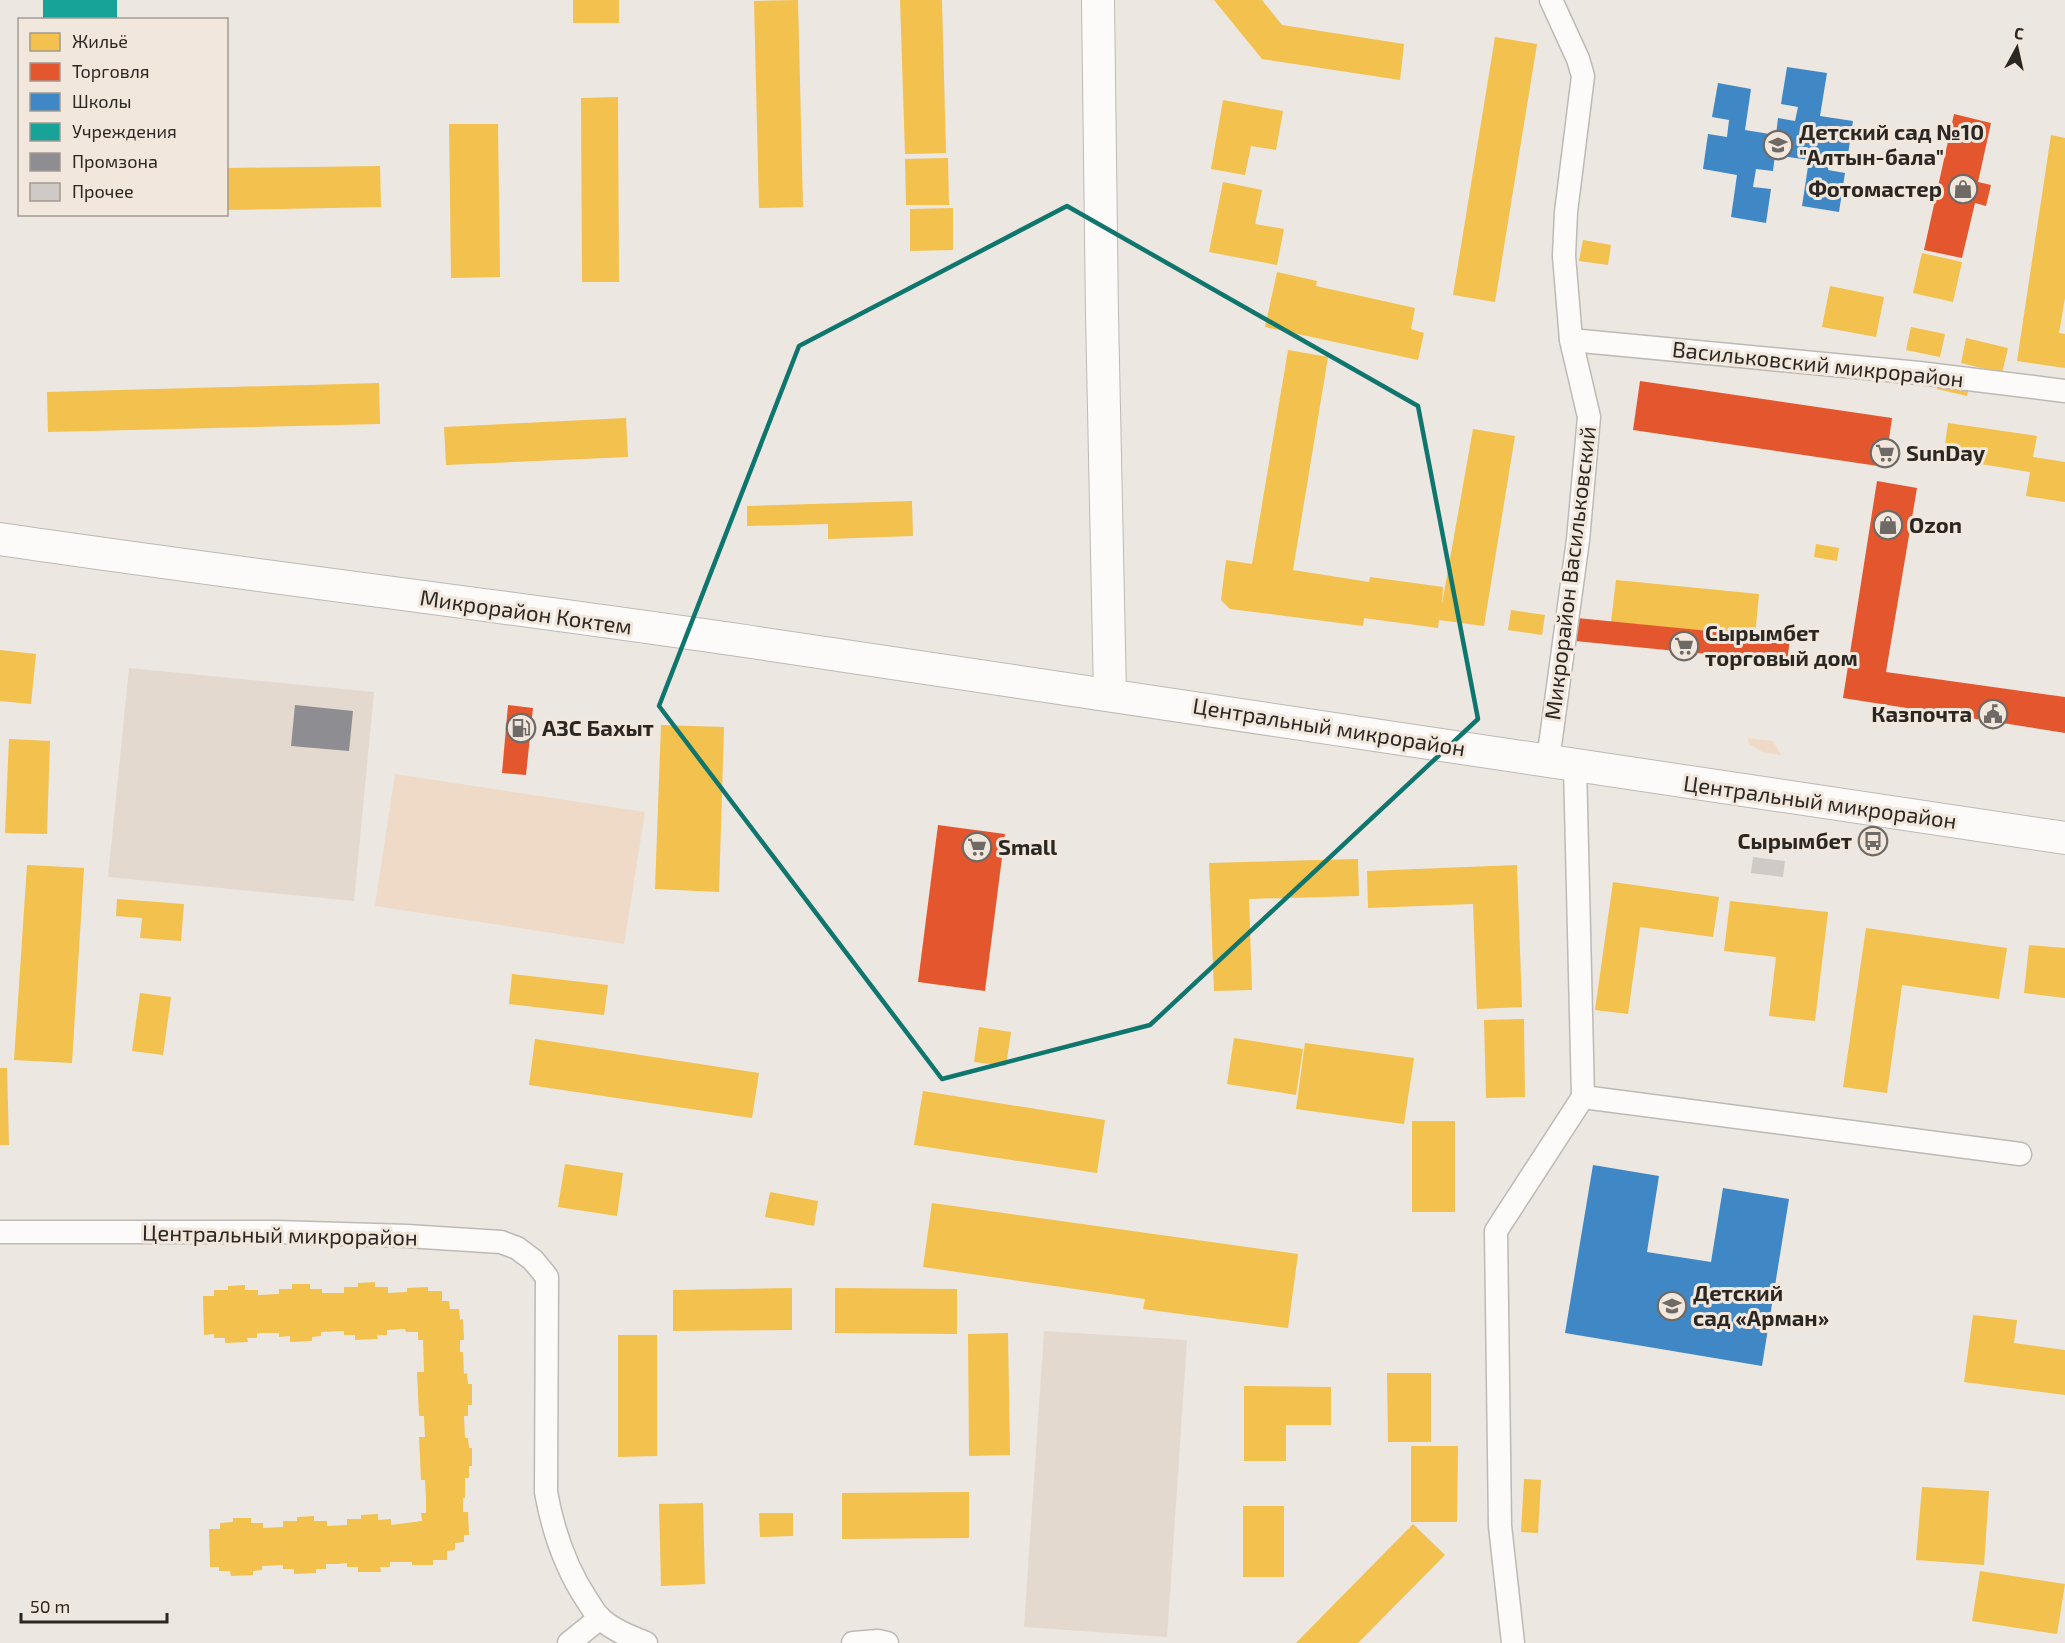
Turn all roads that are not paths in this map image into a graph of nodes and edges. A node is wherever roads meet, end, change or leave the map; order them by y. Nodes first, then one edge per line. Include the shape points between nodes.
1 (1098, 0) edge
2 (1551, 0) edge
3 (1571, 340) junction
4 (2065, 391) edge
5 (0, 539) edge
6 (1110, 695) junction
7 (1562, 763) junction
8 (2065, 838) edge
9 (1583, 1096) junction
10 (2020, 1154) dead end
11 (0, 1232) edge
12 (600, 1618) junction
13 (569, 1643) edge
14 (646, 1643) edge
15 (853, 1643) edge
16 (887, 1643) edge
17 (1513, 1643) edge

1 - 6 main road
2 - 3 street, Микрорайон Васильковский via 1583,76 1564,241
3 - 4 street, Васильковский микрорайон
3 - 7 street, Микрорайон Васильковский via 1589,417
5 - 6 main road, Микрорайон Коктем
6 - 7 main road, Центральный микрорайон
7 - 8 main road, Центральный микрорайон
7 - 9 street
9 - 10 street
9 - 17 street via 1496,1231 1500,1526
11 - 12 street, Центральный микрорайон via 407,1236 501,1242 517,1248 547,1277 546,1492 551,1520 572,1576
12 - 13 street
12 - 14 street
15 - 16 street

